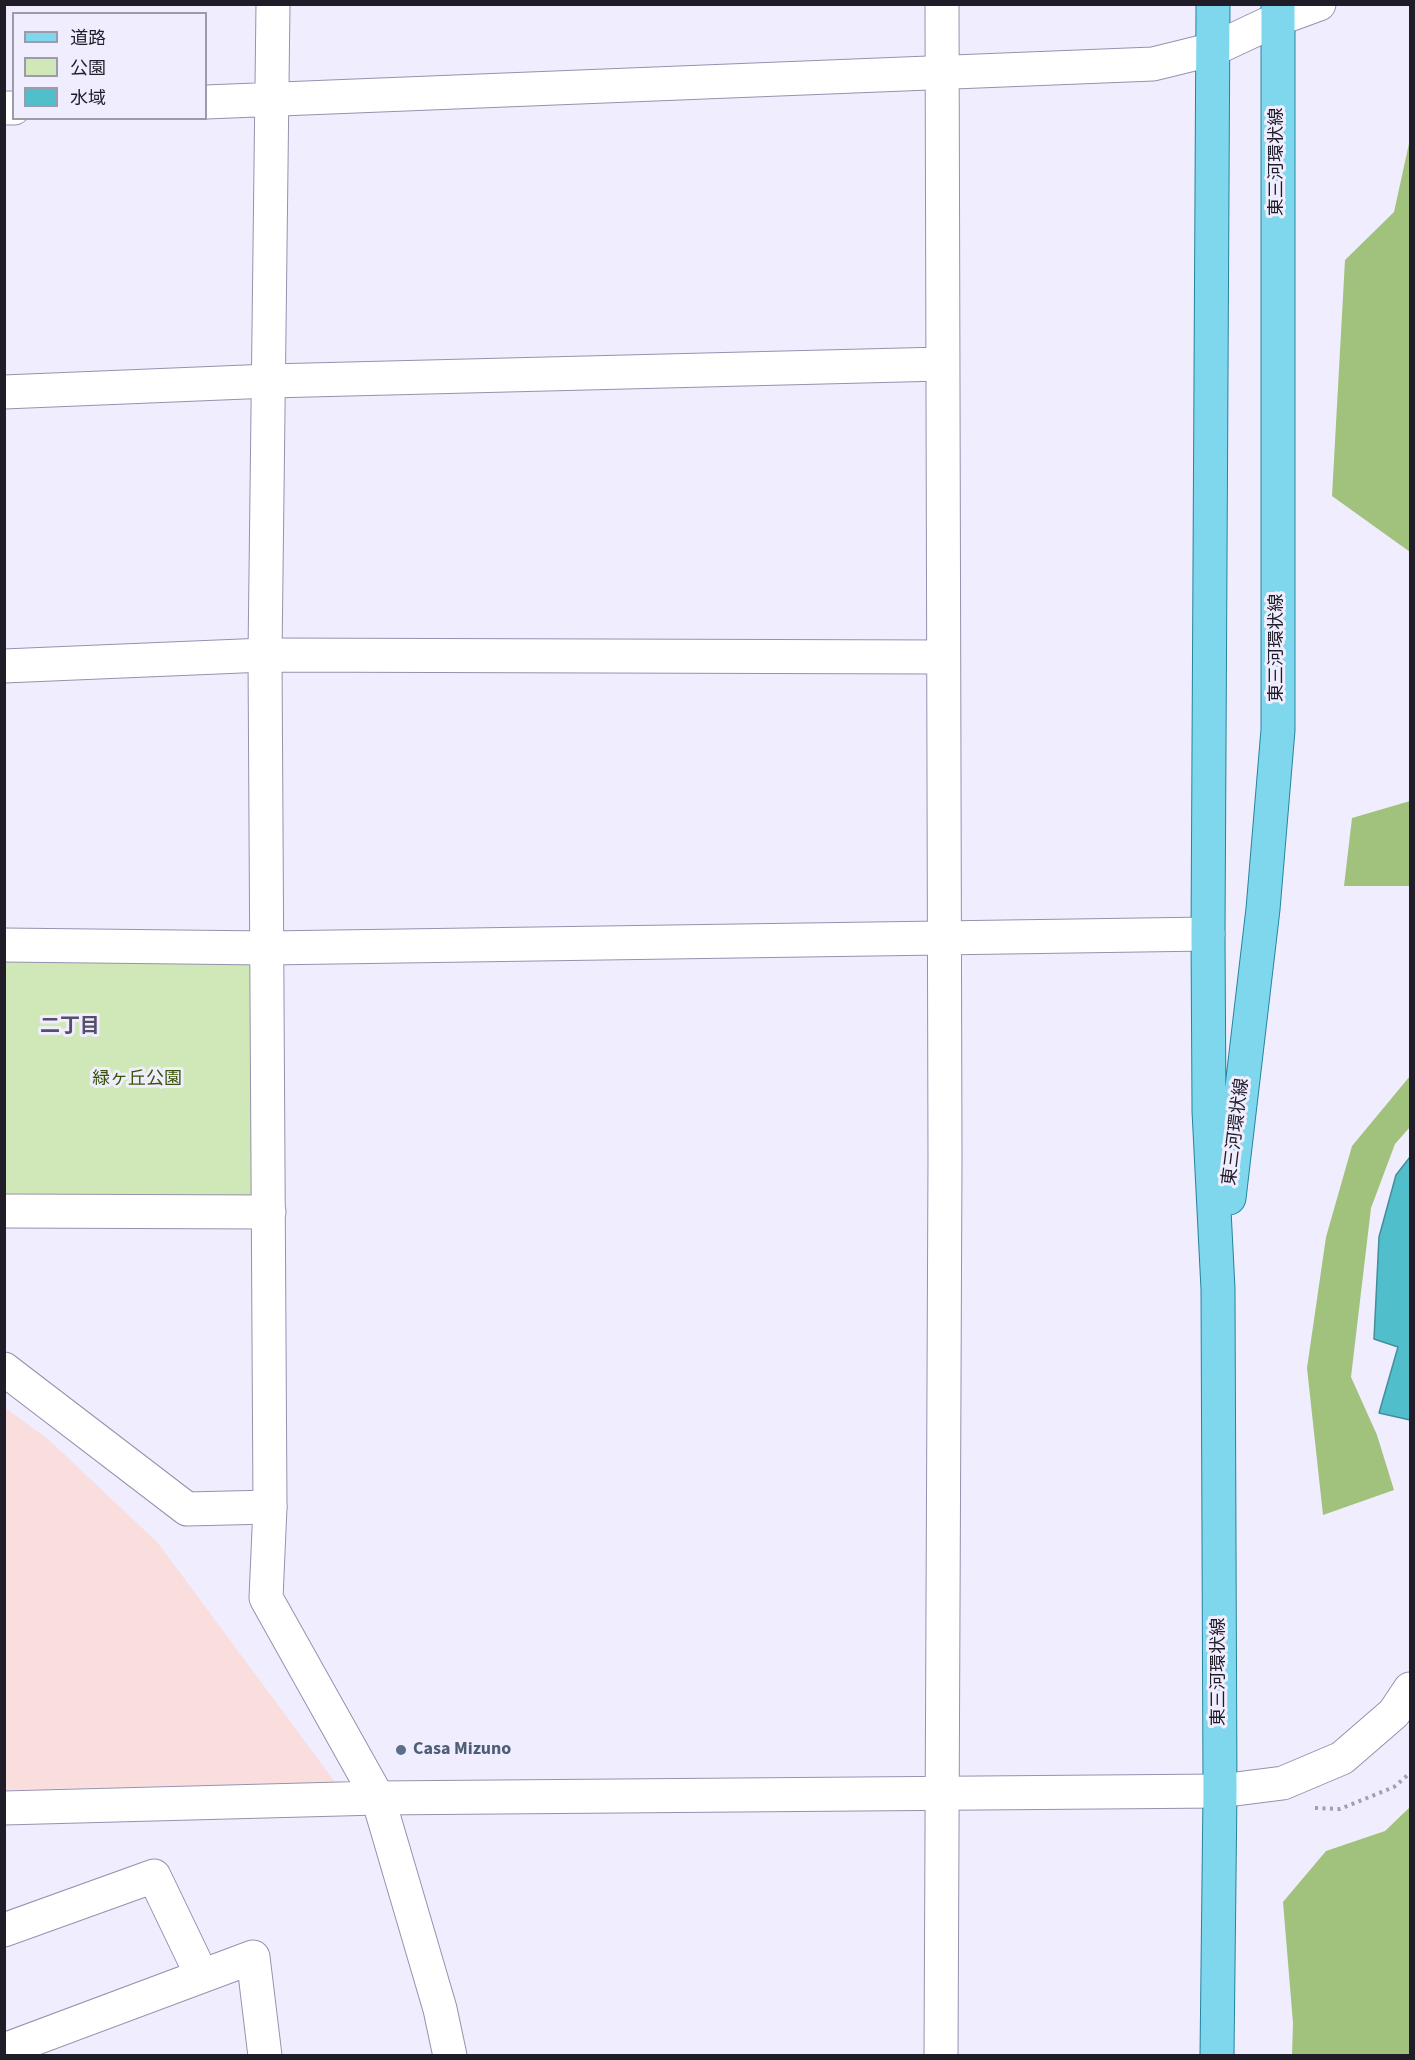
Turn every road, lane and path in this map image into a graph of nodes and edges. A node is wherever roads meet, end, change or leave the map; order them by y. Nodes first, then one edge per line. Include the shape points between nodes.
1 (273, 4) edge
2 (942, 4) edge
3 (1213, 4) edge
4 (1319, 4) edge
5 (1278, 12) edge
6 (1214, 49) junction
7 (941, 70) junction
8 (274, 100) junction
9 (207, 102) edge
10 (942, 364) junction
11 (270, 381) junction
12 (4, 392) edge
13 (265, 655) junction
14 (943, 657) junction
15 (4, 666) edge
16 (1208, 934) junction
17 (943, 939) junction
18 (4, 945) edge
19 (268, 948) junction
20 (4, 1211) edge
21 (269, 1212) junction
22 (1218, 1289) junction
23 (4, 1369) edge
24 (270, 1507) junction
25 (1410, 1689) edge
26 (1410, 1773) edge
27 (1285, 1782) junction
28 (1220, 1791) junction
29 (944, 1794) junction
30 (378, 1798) junction
31 (4, 1808) edge
32 (4, 1930) edge
33 (202, 1976) junction
34 (4, 2050) edge
35 (265, 2055) edge
36 (450, 2055) edge
37 (941, 2055) edge
38 (1217, 2055) edge

1 - 8 street
2 - 7 street
3 - 6 main road, 東三河環状線
4 - 5 street
5 - 6 street
5 - 22 main road, 東三河環状線 via 1278,730 1263,909
6 - 7 street via 1154,64
6 - 16 main road, 東三河環状線
7 - 8 street
7 - 10 street
8 - 9 street
8 - 11 street
10 - 11 street
10 - 14 street
11 - 12 street
11 - 13 street
13 - 14 street
13 - 15 street
13 - 19 street
14 - 17 street
16 - 17 street
16 - 22 main road, 東三河環状線 via 1209,1111
17 - 19 street
17 - 29 street
18 - 19 street
19 - 21 street
20 - 21 street
21 - 24 street
22 - 28 main road, 東三河環状線
23 - 24 street via 187,1509
24 - 30 street via 266,1598
25 - 27 street via 1394,1713 1342,1758
26 - 27 path via 1394,1787 1340,1809 1298,1808
27 - 28 street
28 - 29 street
28 - 38 main road, 東三河環状線
29 - 30 street
29 - 37 street
30 - 31 street
30 - 36 street
32 - 33 street via 154,1876
33 - 34 street
33 - 35 street via 253,1957

